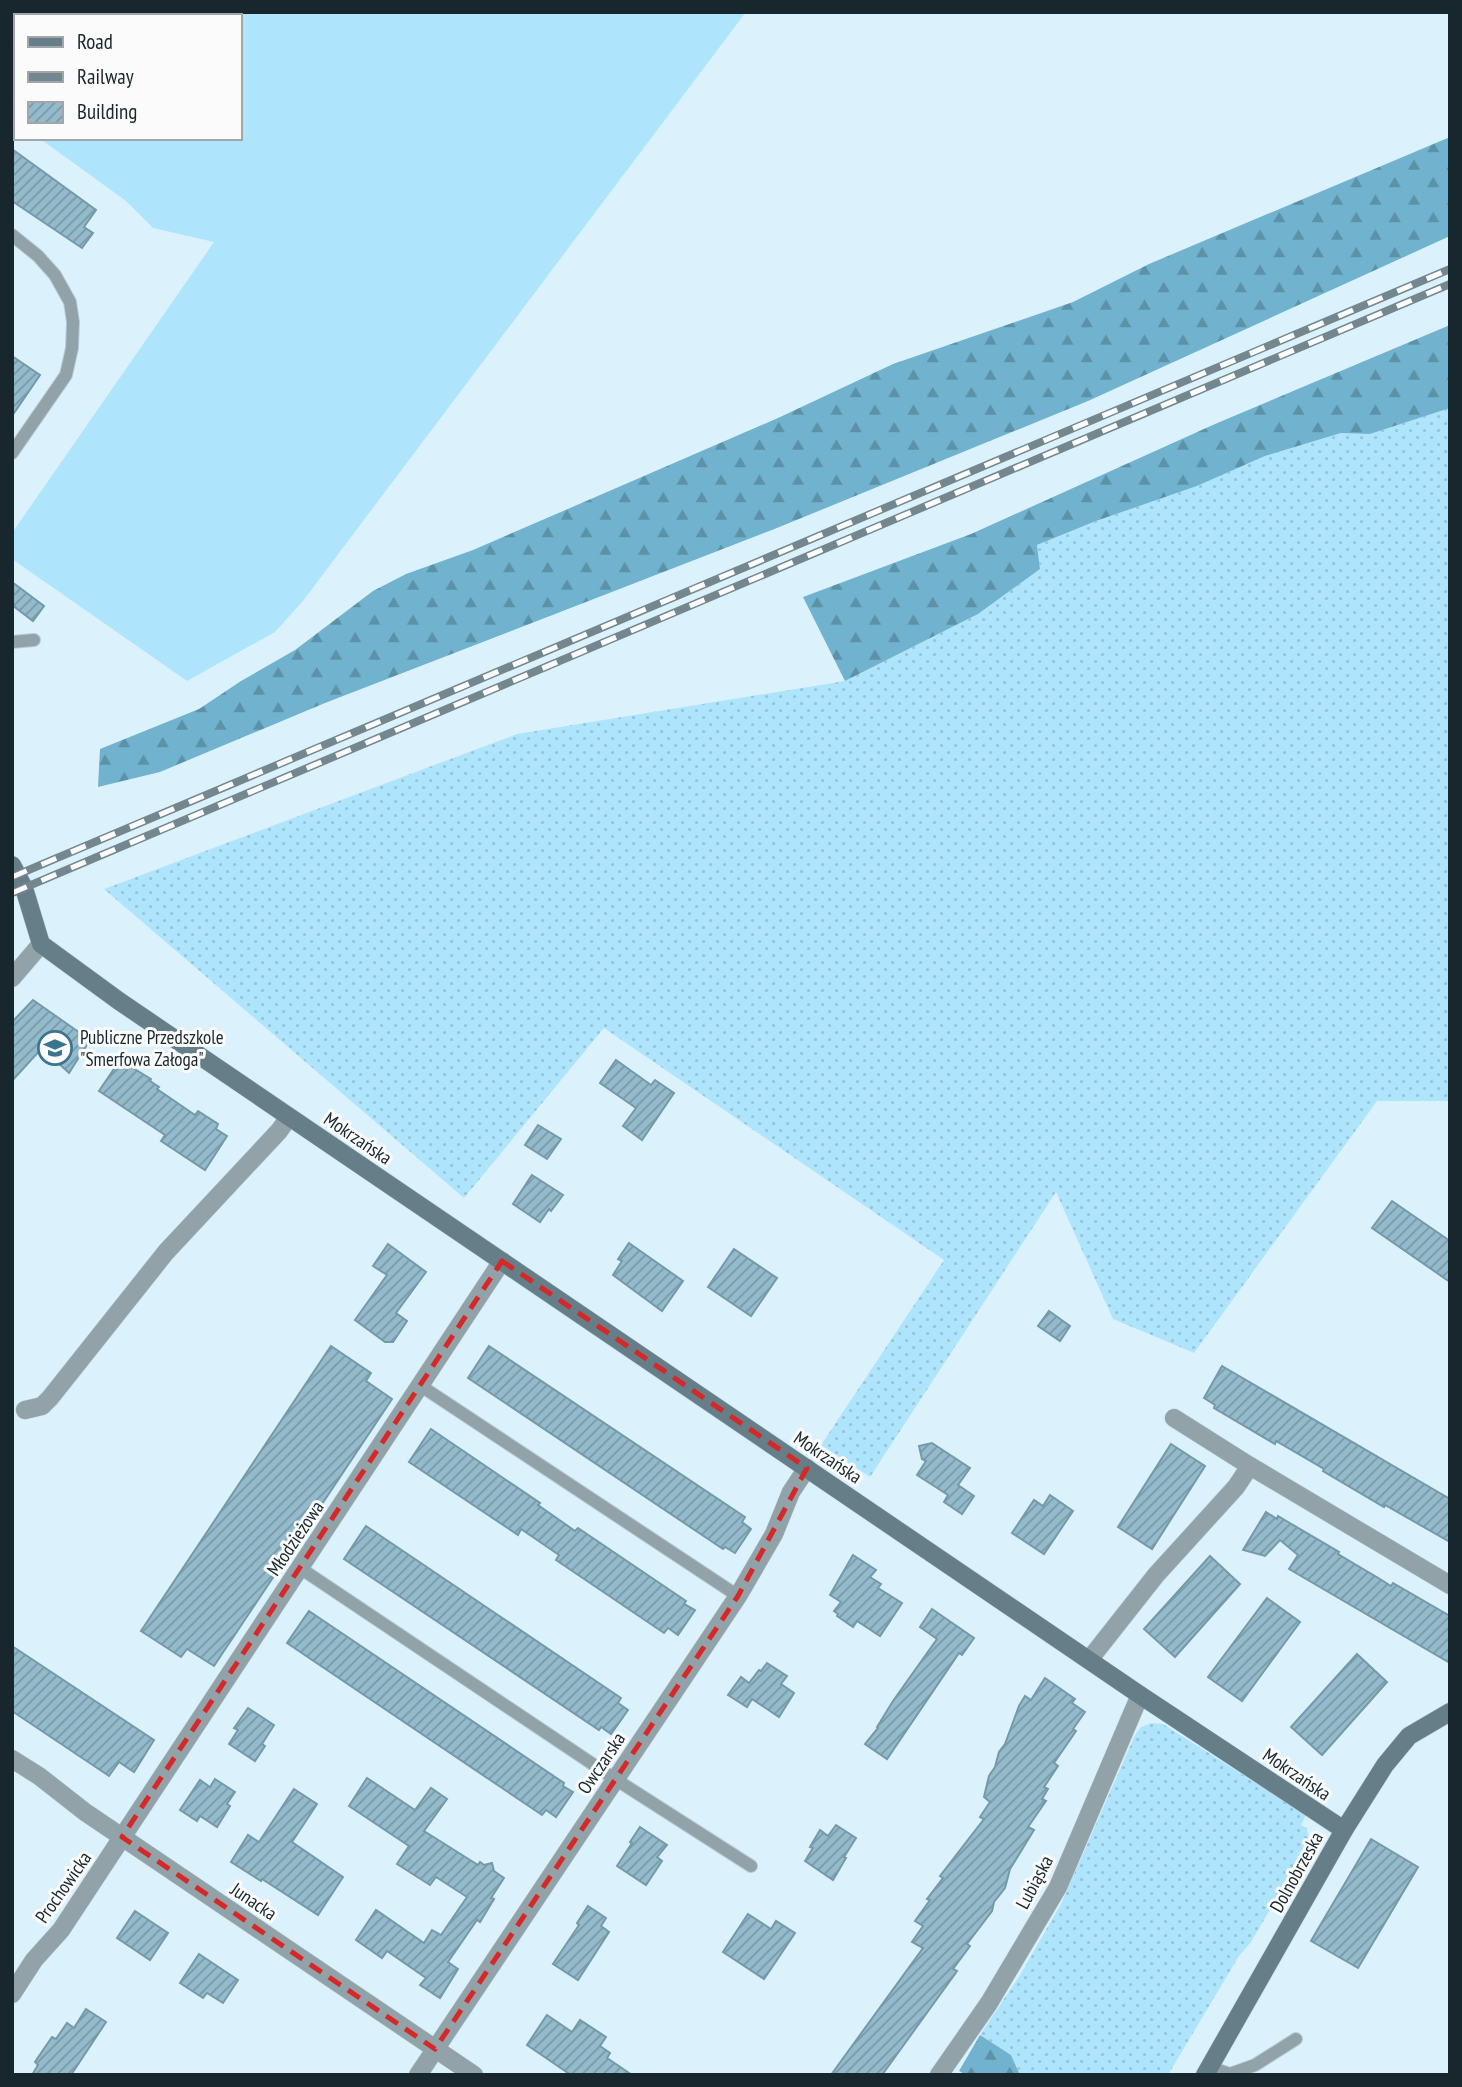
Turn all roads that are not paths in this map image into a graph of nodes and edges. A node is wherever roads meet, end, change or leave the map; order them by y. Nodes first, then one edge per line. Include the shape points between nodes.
1 (12, 236) edge
2 (12, 453) edge
3 (34, 640) dead end
4 (12, 642) edge
5 (12, 865) edge
6 (41, 944) junction
7 (12, 978) edge
8 (289, 1117) junction
9 (502, 1261) junction
10 (421, 1385) junction
11 (25, 1410) dead end
12 (1174, 1418) dead end
13 (1250, 1466) junction
14 (807, 1468) junction
15 (300, 1568) junction
16 (1450, 1585) edge
17 (738, 1596) junction
18 (1089, 1660) junction
19 (1140, 1695) junction
20 (1450, 1713) edge
21 (12, 1759) edge
22 (615, 1779) junction
23 (1344, 1830) junction
24 (122, 1837) junction
25 (751, 1866) dead end
26 (12, 1994) edge
27 (1296, 2039) dead end
28 (435, 2049) junction
29 (1207, 2071) edge
30 (418, 2075) edge
31 (474, 2075) edge
32 (939, 2075) edge

1 - 2 lane via 55,275 70,302 73,323 66,375
3 - 4 lane
5 - 6 street
6 - 7 street
6 - 8 street, Mokrzańska
8 - 9 street, Mokrzańska
8 - 11 street via 166,1252 50,1398 42,1406
9 - 10 street, Młodzieżowa
9 - 14 street, Mokrzańska
10 - 15 street, Młodzieżowa
10 - 17 lane
12 - 13 street
13 - 16 street
13 - 18 street
14 - 17 street, Owczarska
14 - 18 street, Mokrzańska
15 - 22 lane
15 - 24 street, Młodzieżowa
17 - 22 street, Owczarska
18 - 19 street, Mokrzańska
19 - 23 street, Mokrzańska
19 - 32 street, Lubiąska via 1058,1887 989,2003
20 - 23 street, Dolnobrzeska via 1409,1736
21 - 24 street, Junacka
22 - 25 lane
22 - 28 street, Owczarska
23 - 29 street, Dolnobrzeska
24 - 26 street, Prochowicka
24 - 28 street, Junacka
27 - 29 lane via 1255,2065 1230,2074
28 - 30 street, Owczarska
28 - 31 street, Junacka

